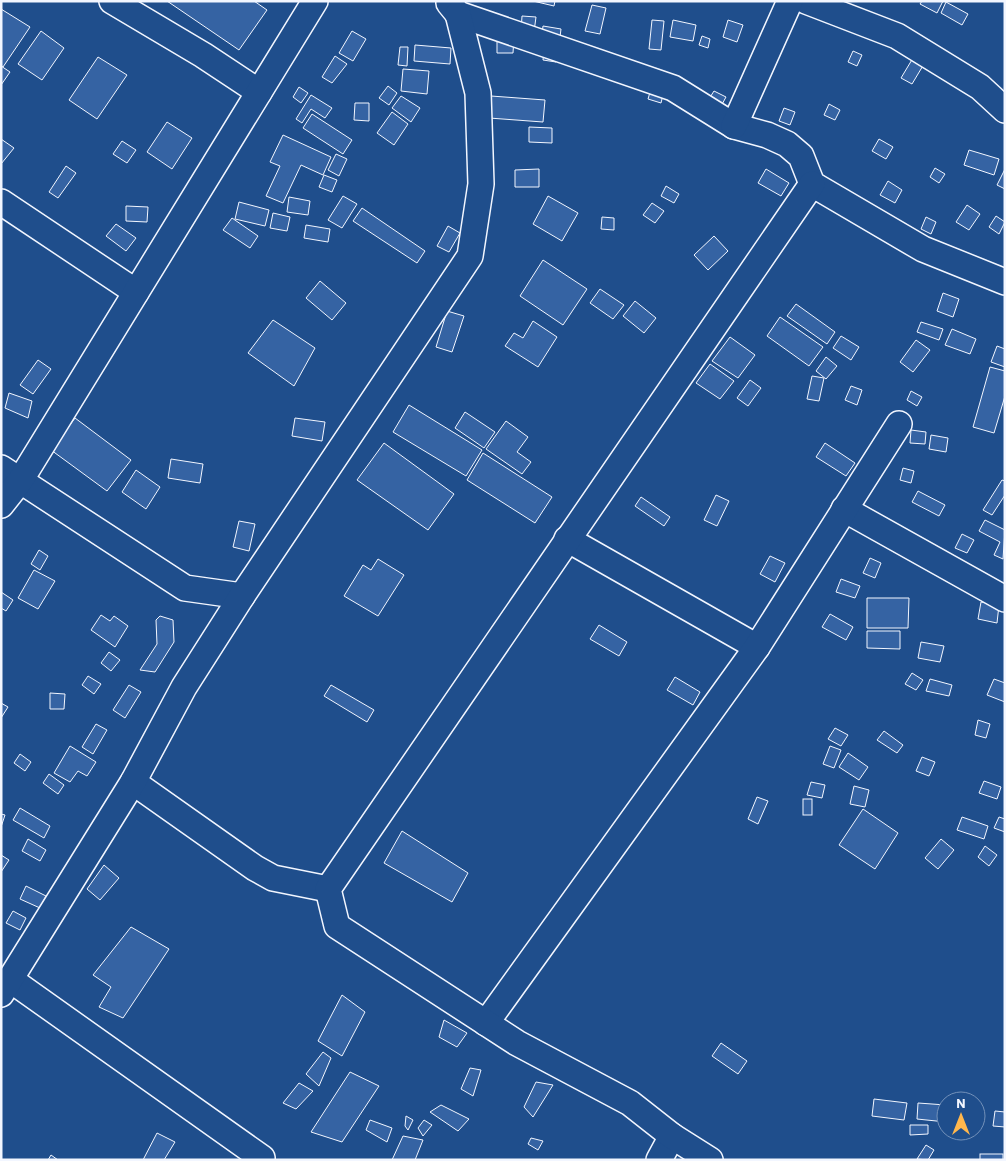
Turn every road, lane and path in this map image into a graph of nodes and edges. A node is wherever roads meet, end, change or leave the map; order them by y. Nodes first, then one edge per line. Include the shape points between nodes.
1 (112, 1) edge
2 (315, 1) edge
3 (790, 1) edge
4 (806, 1) edge
5 (453, 7) edge
6 (259, 92) junction
7 (1005, 110) edge
8 (734, 126) junction
9 (812, 184) junction
10 (1, 202) edge
11 (1005, 282) edge
12 (136, 292) junction
13 (899, 424) dead end
14 (11, 474) edge
15 (1, 505) edge
16 (844, 510) junction
17 (567, 539) junction
18 (242, 596) junction
19 (1005, 599) edge
20 (756, 646) junction
21 (133, 782) junction
22 (328, 889) junction
23 (6, 987) edge
24 (486, 1023) junction
25 (672, 1136) junction
26 (262, 1158) dead end
27 (659, 1160) edge
28 (710, 1160) edge

1 - 6 street
2 - 6 street
3 - 8 street
4 - 7 street via 897,36 980,87
5 - 8 street via 673,88
5 - 18 street via 478,93 481,184 470,256
6 - 12 street
8 - 9 street via 787,144 801,156
9 - 11 street via 923,249
9 - 17 street
10 - 12 street
12 - 14 street
13 - 16 street
14 - 15 street
14 - 18 street via 185,588
16 - 19 street
16 - 20 street
17 - 20 street
17 - 22 street
18 - 21 street via 184,687
20 - 24 street
21 - 22 street via 273,878
21 - 23 street
22 - 24 street via 337,926
23 - 26 street
24 - 25 street via 517,1043 630,1102
25 - 27 street
25 - 28 street

